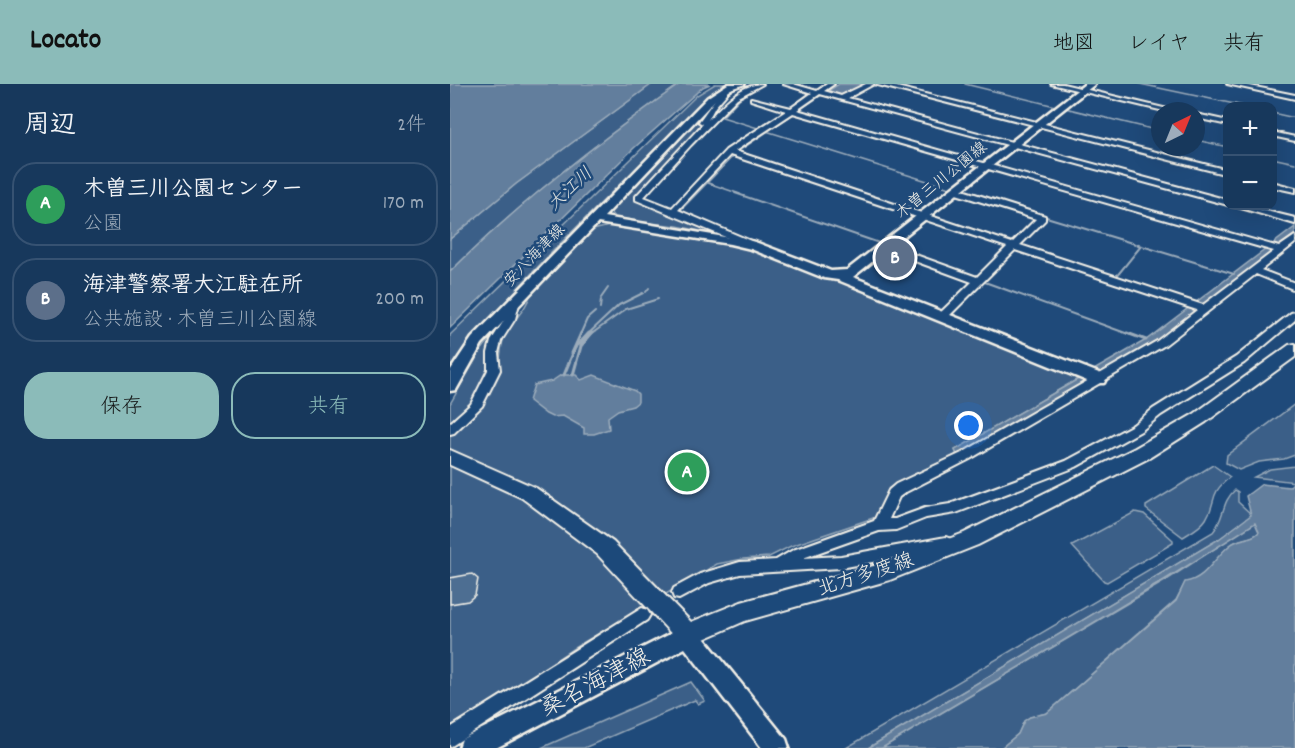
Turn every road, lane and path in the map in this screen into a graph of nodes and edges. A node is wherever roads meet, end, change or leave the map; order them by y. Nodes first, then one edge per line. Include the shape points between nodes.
1 (742, 84) edge
2 (760, 84) edge
3 (786, 84) edge
4 (831, 84) edge
5 (871, 84) edge
6 (877, 84) edge
7 (1054, 84) edge
8 (1091, 84) edge
9 (1230, 84) edge
10 (729, 86) edge
11 (1083, 91) junction
12 (818, 93) junction
13 (845, 97) junction
14 (1295, 97) edge
15 (753, 99) dead end
16 (1151, 106) edge
17 (794, 111) junction
18 (1205, 118) edge
19 (1223, 122) edge
20 (1040, 125) junction
21 (1277, 135) edge
22 (1295, 139) edge
23 (688, 143) junction
24 (1016, 144) junction
25 (732, 153) junction
26 (987, 166) junction
27 (1223, 171) edge
28 (1277, 185) edge
29 (1295, 190) edge
30 (956, 191) junction
31 (1223, 201) edge
32 (1253, 210) edge
33 (673, 211) junction
34 (924, 216) junction
35 (594, 219) junction
36 (1295, 221) edge
37 (1295, 239) edge
38 (755, 246) junction
39 (887, 246) junction
40 (1014, 246) junction
41 (1276, 249) junction
42 (1254, 270) junction
43 (840, 276) junction
44 (980, 280) junction
45 (1295, 287) edge
46 (515, 300) junction
47 (1203, 309) junction
48 (1295, 315) edge
49 (941, 318) junction
50 (1295, 349) edge
51 (1092, 377) junction
52 (450, 386) edge
53 (450, 430) edge
54 (450, 457) edge
55 (879, 525) junction
56 (971, 539) junction
57 (780, 564) junction
58 (679, 593) dead end
59 (642, 615) dead end
60 (688, 635) junction
61 (450, 738) edge
62 (471, 748) edge
63 (777, 748) edge

1 - 10 street
2 - 23 street via 735,98
3 - 12 street
4 - 12 street
5 - 13 street
6 - 20 street
7 - 11 street
8 - 11 main road, 木曽三川公園線
9 - 14 street
10 - 23 street
10 - 35 main road, 安八海津線 via 711,99
11 - 16 street
11 - 20 main road, 木曽三川公園線
12 - 13 street
12 - 17 street
13 - 24 street
15 - 17 street
17 - 25 street
17 - 26 street
18 - 19 street
20 - 24 main road, 木曽三川公園線
20 - 27 street
21 - 22 street
23 - 33 street via 639,198
24 - 26 main road, 木曽三川公園線
24 - 31 street
25 - 33 street
25 - 34 street
26 - 30 main road, 木曽三川公園線
26 - 41 street
28 - 29 street
30 - 34 main road, 木曽三川公園線
30 - 40 street via 1042,218
32 - 36 street
33 - 38 street
34 - 39 main road, 木曽三川公園線
34 - 40 street
35 - 38 main road via 690,232
35 - 46 main road, 安八海津線
37 - 41 street
38 - 43 main road
39 - 43 main road, 木曽三川公園線 via 852,273
39 - 44 street
40 - 44 street
40 - 47 street
41 - 42 street
42 - 45 street
42 - 47 street
43 - 49 main road
44 - 49 street
46 - 52 main road, 安八海津線 via 477,341
46 - 53 street via 510,319 496,341 494,370 476,406
47 - 51 street via 1161,343
48 - 55 street via 1240,360 1137,428 1071,464 951,509
49 - 51 main road
50 - 56 main road, 北方多度線 via 1200,418 1142,453
51 - 55 street via 966,456 901,488
54 - 60 main road via 529,493 605,548
55 - 57 street
56 - 57 street via 841,562
56 - 60 main road, 北方多度線 via 890,571 741,612
57 - 58 street via 740,568 705,578
59 - 61 street
60 - 62 main road, 桑名海津線
60 - 63 main road

